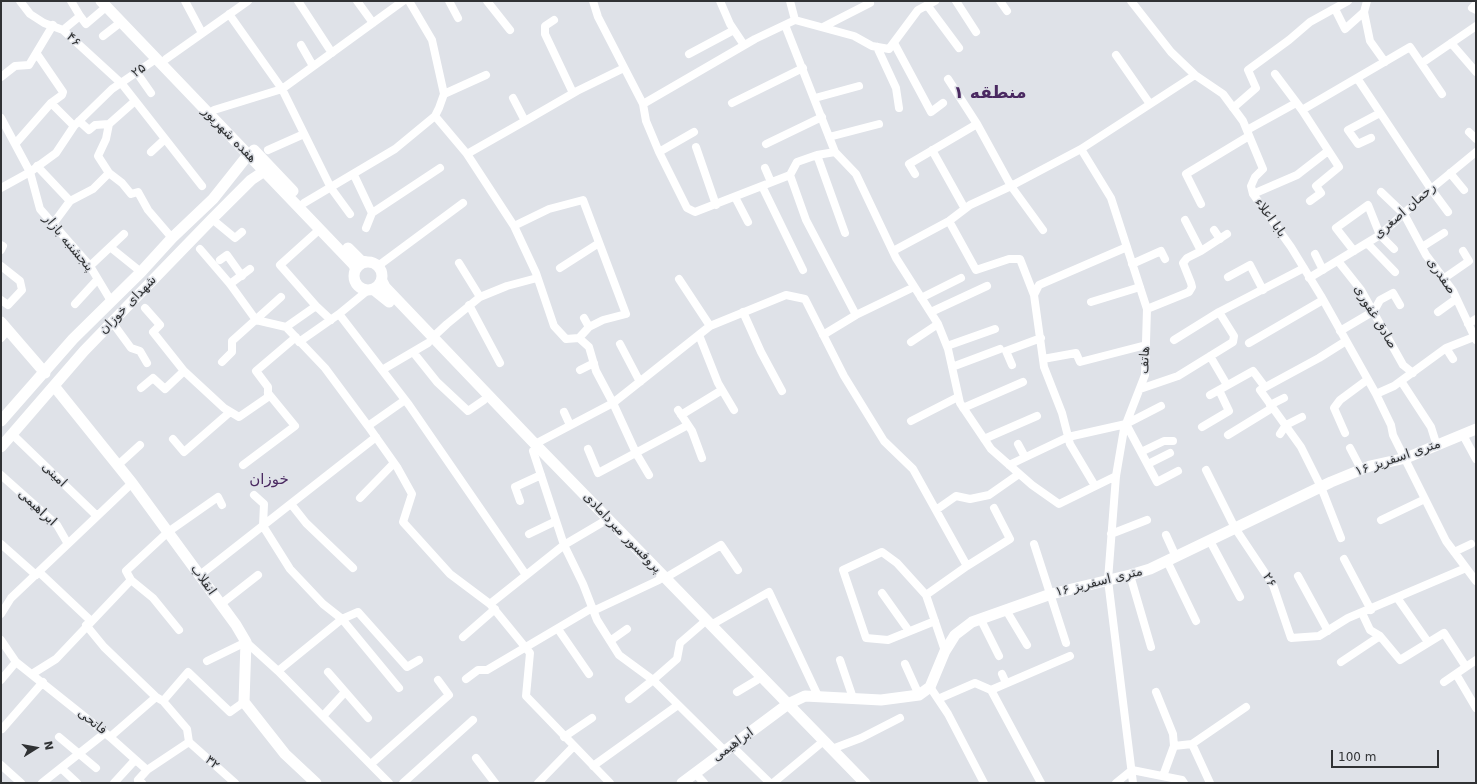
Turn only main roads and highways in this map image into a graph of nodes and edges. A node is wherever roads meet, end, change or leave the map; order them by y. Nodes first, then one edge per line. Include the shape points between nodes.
1 (106, 3) edge
2 (161, 59) junction
3 (248, 155) junction
4 (263, 172) junction
5 (230, 179) junction
6 (240, 191) junction
7 (366, 262) junction
8 (356, 269) junction
9 (382, 281) junction
10 (371, 290) junction
11 (3, 330) edge
12 (431, 340) junction
13 (45, 373) junction
14 (54, 386) junction
15 (1, 421) edge
16 (1476, 429) edge
17 (1, 447) edge
18 (534, 447) junction
19 (707, 624) junction
20 (786, 706) junction
21 (316, 783) edge
22 (682, 783) edge
23 (857, 783) edge
24 (865, 783) edge

1 - 2 main road, هفده شهریور
1 - 2 main road, هفده شهریور via 121,22
2 - 3 main road, هفده شهریور
2 - 7 main road, هفده شهریور via 359,259
3 - 4 main road, هفده شهریور
3 - 5 main road, شهدای خوزان
4 - 6 main road, شهدای خوزان
4 - 8 main road, هفده شهریور
5 - 6 main road
5 - 13 main road, شهدای خوزان via 73,339
6 - 14 main road, شهدای خوزان via 112,322
7 - 8 main road
7 - 9 main road via 378,266 382,272
8 - 10 main road via 355,283 358,287
9 - 10 main road
9 - 12 main road, پروفسور میردامادی
10 - 12 main road, پروفسور میردامادی via 379,292
11 - 13 main road
12 - 18 main road, پروفسور میردامادی
12 - 18 main road, پروفسور میردامادی via 484,400
13 - 15 main road, شهدای خوزان
14 - 17 main road, شهدای خوزان
14 - 21 main road, انقلاب via 132,483 236,625 246,642 244,702 285,754
16 - 20 main road, ۱۶ متری اسفریز via 1406,458 1361,469 1171,559 1130,575 1051,594 972,622 955,635 945,651 930,687 919,695 881,700 805,696
18 - 19 main road, پروفسور میردامادی
19 - 20 main road, پروفسور میردامادی
19 - 20 main road, پروفسور میردامادی via 758,680
20 - 22 main road, ابراهیمی
20 - 23 main road, پروفسور میردامادی
20 - 24 main road, پروفسور میردامادی

